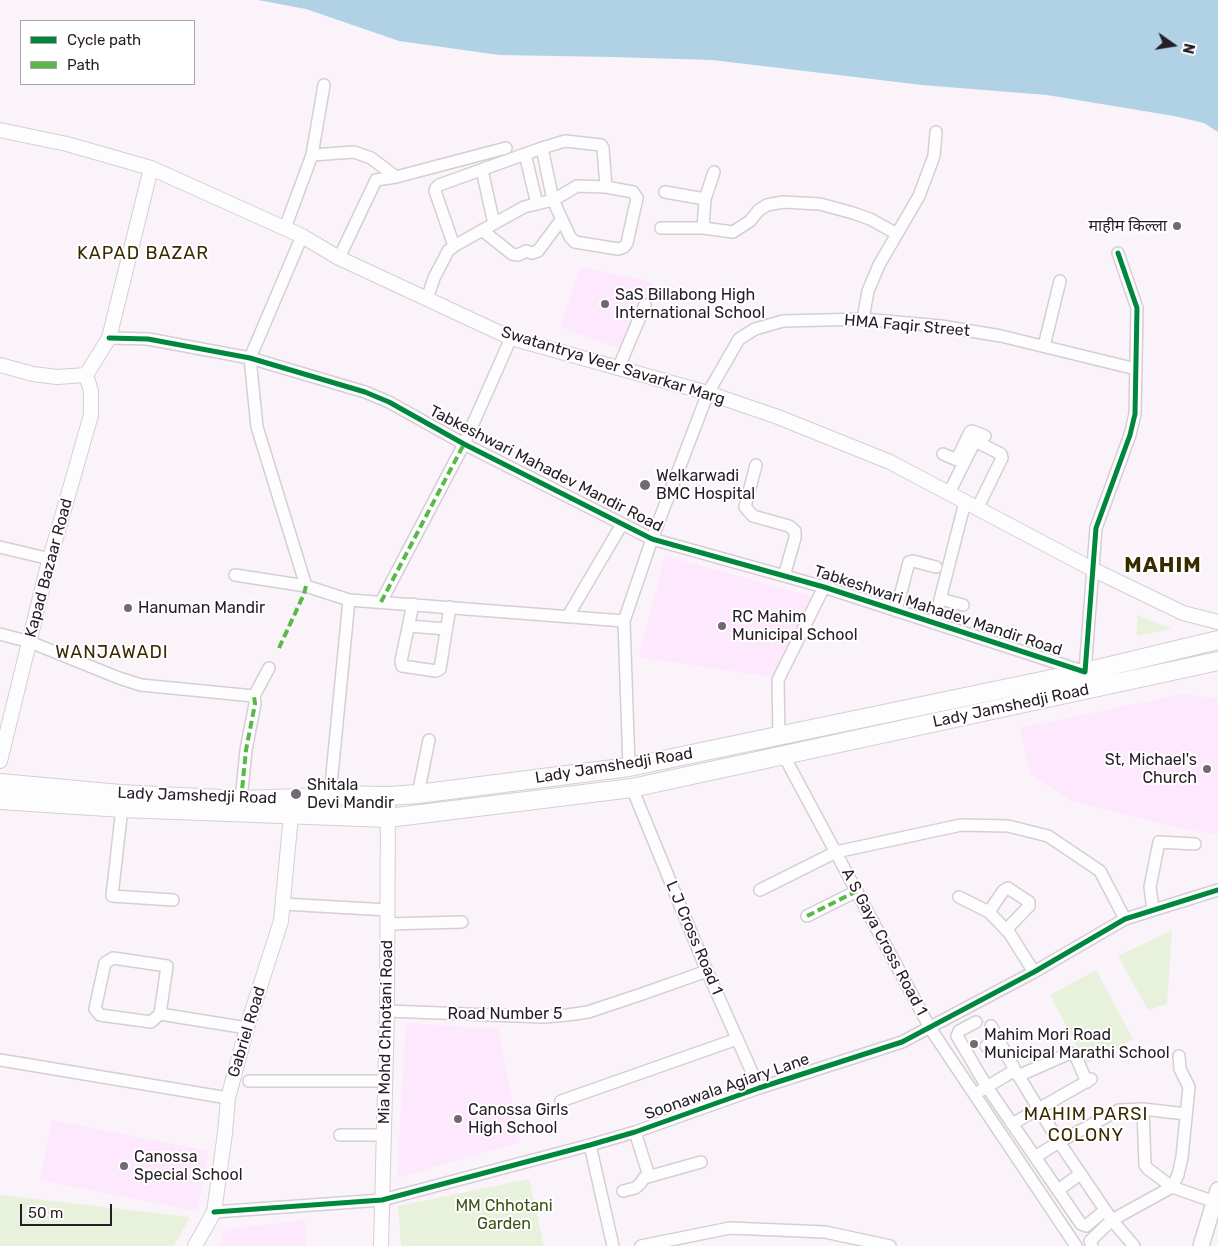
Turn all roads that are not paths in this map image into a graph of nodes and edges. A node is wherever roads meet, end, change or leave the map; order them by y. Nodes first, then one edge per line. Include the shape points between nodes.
1 (324, 85) dead end
2 (0, 130) edge
3 (936, 132) dead end
4 (506, 148) dead end
5 (542, 148) junction
6 (525, 154) junction
7 (312, 156) junction
8 (151, 168) junction
9 (482, 170) junction
10 (714, 172) dead end
11 (396, 177) junction
12 (606, 187) junction
13 (665, 192) dead end
14 (705, 199) junction
15 (553, 200) junction
16 (537, 204) junction
17 (561, 220) junction
18 (494, 224) junction
19 (285, 228) junction
20 (661, 228) dead end
21 (703, 228) junction
22 (482, 230) junction
23 (897, 234) junction
24 (302, 236) junction
25 (454, 246) junction
26 (1118, 253) dead end
27 (339, 258) junction
28 (1060, 281) dead end
29 (427, 299) junction
30 (645, 304) dead end
31 (863, 319) junction
32 (109, 338) junction
33 (511, 338) junction
34 (1044, 346) junction
35 (250, 358) junction
36 (0, 365) edge
37 (618, 369) junction
38 (1136, 369) junction
39 (86, 374) junction
40 (708, 393) junction
41 (984, 436) dead end
42 (464, 444) junction
43 (942, 454) dead end
44 (957, 460) junction
45 (756, 464) dead end
46 (946, 492) junction
47 (971, 505) junction
48 (622, 524) junction
49 (652, 539) junction
50 (0, 548) edge
51 (50, 559) junction
52 (936, 567) dead end
53 (1092, 569) junction
54 (235, 575) dead end
55 (784, 576) junction
56 (306, 586) junction
57 (824, 587) junction
58 (940, 599) junction
59 (349, 600) junction
60 (381, 602) junction
61 (413, 604) junction
62 (963, 604) dead end
63 (450, 607) junction
64 (896, 611) junction
65 (568, 616) junction
66 (624, 621) junction
67 (1218, 622) edge
68 (934, 623) junction
69 (409, 626) junction
70 (446, 629) junction
71 (0, 634) edge
72 (1218, 640) edge
73 (30, 642) junction
74 (1218, 661) edge
75 (269, 668) dead end
76 (1085, 672) junction
77 (254, 696) junction
78 (779, 735) junction
79 (429, 740) dead end
80 (784, 756) junction
81 (0, 761) edge
82 (629, 767) junction
83 (0, 783) edge
84 (632, 788) junction
85 (330, 794) junction
86 (418, 794) junction
87 (388, 796) junction
88 (0, 800) edge
89 (241, 800) junction
90 (122, 808) junction
91 (291, 815) junction
92 (388, 818) junction
93 (1195, 844) dead end
94 (836, 852) junction
95 (760, 890) dead end
96 (1218, 890) edge
97 (857, 892) junction
98 (959, 896) dead end
99 (173, 900) dead end
100 (283, 904) junction
101 (1153, 910) junction
102 (989, 912) junction
103 (807, 916) dead end
104 (388, 917) junction
105 (1125, 919) junction
106 (462, 922) dead end
107 (1006, 930) junction
108 (707, 970) junction
109 (1034, 972) junction
110 (387, 1011) junction
111 (160, 1014) junction
112 (976, 1022) dead end
113 (991, 1026) dead end
114 (247, 1028) junction
115 (930, 1028) junction
116 (737, 1039) junction
117 (998, 1040) junction
118 (986, 1046) dead end
119 (1179, 1056) dead end
120 (0, 1060) edge
121 (1017, 1073) junction
122 (248, 1081) dead end
123 (385, 1081) junction
124 (987, 1087) junction
125 (758, 1088) junction
126 (974, 1094) junction
127 (228, 1098) junction
128 (561, 1101) dead end
129 (1038, 1109) junction
130 (1143, 1109) junction
131 (1186, 1114) junction
132 (1012, 1124) junction
133 (635, 1132) junction
134 (340, 1135) dead end
135 (384, 1135) junction
136 (1059, 1142) junction
137 (590, 1145) junction
138 (1035, 1157) junction
139 (701, 1162) dead end
140 (1079, 1175) junction
141 (649, 1176) junction
142 (1172, 1187) junction
143 (1058, 1190) junction
144 (624, 1191) dead end
145 (1216, 1196) edge
146 (382, 1200) junction
147 (1104, 1211) junction
148 (214, 1212) junction
149 (1112, 1220) junction
150 (195, 1246) edge
151 (381, 1246) edge
152 (613, 1246) edge
153 (641, 1246) edge
154 (890, 1246) edge
155 (1076, 1246) edge
156 (1092, 1246) edge
157 (1134, 1246) edge
158 (1201, 1246) edge

1 - 7 street
2 - 8 street, Swatantrya Veer Savarkar Marg via 67,144
3 - 23 street via 934,156 919,196
4 - 11 street
5 - 6 street
5 - 12 street via 574,140 601,145
5 - 15 street
6 - 9 street
6 - 16 street
7 - 11 street via 354,152 371,158
7 - 19 street
8 - 19 street, Swatantrya Veer Savarkar Marg
8 - 32 street
9 - 18 street
9 - 25 street via 436,188
10 - 14 street
11 - 27 street via 376,180
12 - 15 street via 577,186
12 - 17 street via 628,190 637,198 624,247 618,249 575,242
13 - 14 street
14 - 21 street
15 - 16 street
15 - 17 street
16 - 18 street via 524,207
17 - 22 street via 538,251 518,255 512,254
18 - 22 street
19 - 24 street, Swatantrya Veer Savarkar Marg
20 - 21 street
21 - 23 street via 733,232 767,205 783,202 820,204 853,213
22 - 25 street
23 - 31 street via 868,291
24 - 27 street, Swatantrya Veer Savarkar Marg
24 - 35 street
25 - 29 street via 434,278
26 - 38 street via 1137,308
27 - 29 street, Swatantrya Veer Savarkar Marg
28 - 34 street
29 - 33 street, Swatantrya Veer Savarkar Marg
30 - 37 street
31 - 34 street, HMA Faqir Street via 941,326
31 - 40 street, HMA Faqir Street via 783,321 755,329 739,338
32 - 35 street, Tabkeshwari Mahadev Mandir Road via 148,339
32 - 39 street
33 - 37 street, Swatantrya Veer Savarkar Marg
33 - 42 street
34 - 38 street, HMA Faqir Street
35 - 42 street, Tabkeshwari Mahadev Mandir Road via 389,402
35 - 56 street via 257,427
36 - 39 street via 57,377
37 - 40 street, Swatantrya Veer Savarkar Marg
38 - 53 street via 1134,425 1096,528
39 - 51 street, Kapad Bazaar Road via 91,391 91,415
40 - 46 street, Swatantrya Veer Savarkar Marg via 890,462
40 - 49 street, HMA Faqir Street
41 - 44 street via 970,432
42 - 48 street, Tabkeshwari Mahadev Mandir Road
42 - 60 street
43 - 44 street
44 - 46 street
45 - 55 street via 745,507 753,516 789,526 795,531
46 - 47 street, Swatantrya Veer Savarkar Marg
46 - 47 street via 974,443 1001,454 1002,458
47 - 53 street, Swatantrya Veer Savarkar Marg
47 - 58 street
48 - 49 street, Tabkeshwari Mahadev Mandir Road
48 - 65 street
49 - 55 street, Tabkeshwari Mahadev Mandir Road
49 - 66 street, HMA Faqir Street
50 - 51 street
51 - 73 street, Kapad Bazaar Road
52 - 64 street via 910,561
53 - 67 street, Swatantrya Veer Savarkar Marg via 1183,613
53 - 76 street
54 - 56 street
55 - 57 street, Tabkeshwari Mahadev Mandir Road
56 - 59 street
57 - 64 street, Tabkeshwari Mahadev Mandir Road
57 - 78 street via 778,680
58 - 62 street
58 - 68 street
59 - 60 street
59 - 85 street
60 - 61 street
61 - 63 street
61 - 69 street
63 - 65 street
63 - 70 street
64 - 68 street, Tabkeshwari Mahadev Mandir Road
65 - 66 street
66 - 82 street
68 - 76 street, Tabkeshwari Mahadev Mandir Road
69 - 70 street
69 - 70 street via 402,666 436,672 440,669
71 - 73 street
72 - 76 main road, Lady Jamshedji Road
73 - 77 street via 141,685
73 - 81 street, Kapad Bazaar Road
74 - 80 main road, Lady Jamshedji Road
75 - 77 street
76 - 78 main road, Lady Jamshedji Road
77 - 89 street
78 - 82 main road, Lady Jamshedji Road
79 - 86 street
80 - 84 main road, Lady Jamshedji Road
80 - 94 street, A S Gaya Cross Road 1
82 - 86 main road, Lady Jamshedji Road
83 - 89 main road, Lady Jamshedji Road via 120,794
84 - 92 main road, Lady Jamshedji Road
84 - 108 street, L J Cross Road 1
85 - 87 main road, Lady Jamshedji Road
85 - 89 main road, Lady Jamshedji Road
86 - 87 main road, Lady Jamshedji Road
87 - 92 street, Mia Mohd Chhotani Road
88 - 90 main road, Lady Jamshedji Road
90 - 91 main road, Lady Jamshedji Road
90 - 99 street via 112,896
91 - 92 main road, Lady Jamshedji Road
91 - 100 street, Gabriel Road
92 - 104 street, Mia Mohd Chhotani Road
93 - 101 street via 1160,842 1150,887
94 - 95 street
94 - 97 street, A S Gaya Cross Road 1
94 - 105 street via 961,824 1008,826 1048,836 1100,871
96 - 101 street, Soonawala Agiary Lane
97 - 103 street
97 - 115 street, A S Gaya Cross Road 1
98 - 102 street
100 - 104 street
100 - 114 street, Gabriel Road via 281,921
101 - 105 street, Soonawala Agiary Lane
102 - 107 street
102 - 107 street via 1008,888 1029,902 1029,906
104 - 106 street
104 - 110 street, Mia Mohd Chhotani Road
105 - 109 street, Soonawala Agiary Lane
107 - 109 street
108 - 110 street, Road Number 5 via 588,1012 567,1015 544,1017
108 - 116 street, L J Cross Road 1
109 - 115 street, Soonawala Agiary Lane
110 - 123 street, Mia Mohd Chhotani Road
111 - 111 street via 151,1022 100,1015 95,1009 105,963 113,958 167,966
111 - 114 street
112 - 124 street via 959,1031 957,1036
113 - 117 street
114 - 127 street, Gabriel Road
115 - 125 street, Soonawala Agiary Lane via 902,1042
115 - 126 street, A S Gaya Cross Road 1
116 - 125 street, L J Cross Road 1
116 - 128 street
117 - 118 street
117 - 121 street
119 - 131 street via 1180,1069 1189,1087
120 - 127 street
121 - 124 street
121 - 129 street
121 - 129 street via 1070,1053 1075,1055 1089,1080
122 - 123 street
123 - 135 street, Mia Mohd Chhotani Road
124 - 126 street
124 - 132 street
125 - 133 street, Soonawala Agiary Lane
126 - 155 street, A S Gaya Cross Road 1
127 - 148 street, Gabriel Road
129 - 132 street
129 - 136 street
130 - 131 street
130 - 136 street via 1119,1110
130 - 142 street via 1145,1165
131 - 142 street via 1182,1157
132 - 138 street
133 - 137 street, Soonawala Agiary Lane
133 - 141 street
134 - 135 street
135 - 146 street, Mia Mohd Chhotani Road
136 - 138 street
136 - 140 street
137 - 146 street, Soonawala Agiary Lane
137 - 152 street
138 - 143 street
139 - 141 street
140 - 143 street
140 - 147 street
141 - 144 street via 635,1188
142 - 145 street
142 - 149 street
143 - 147 street via 1083,1225 1088,1225
145 - 158 main road
146 - 148 street, Soonawala Agiary Lane
146 - 151 street, Mia Mohd Chhotani Road
147 - 149 street
148 - 150 street, Gabriel Road
149 - 156 street via 1090,1241
149 - 157 street
153 - 154 street via 730,1228 825,1232

